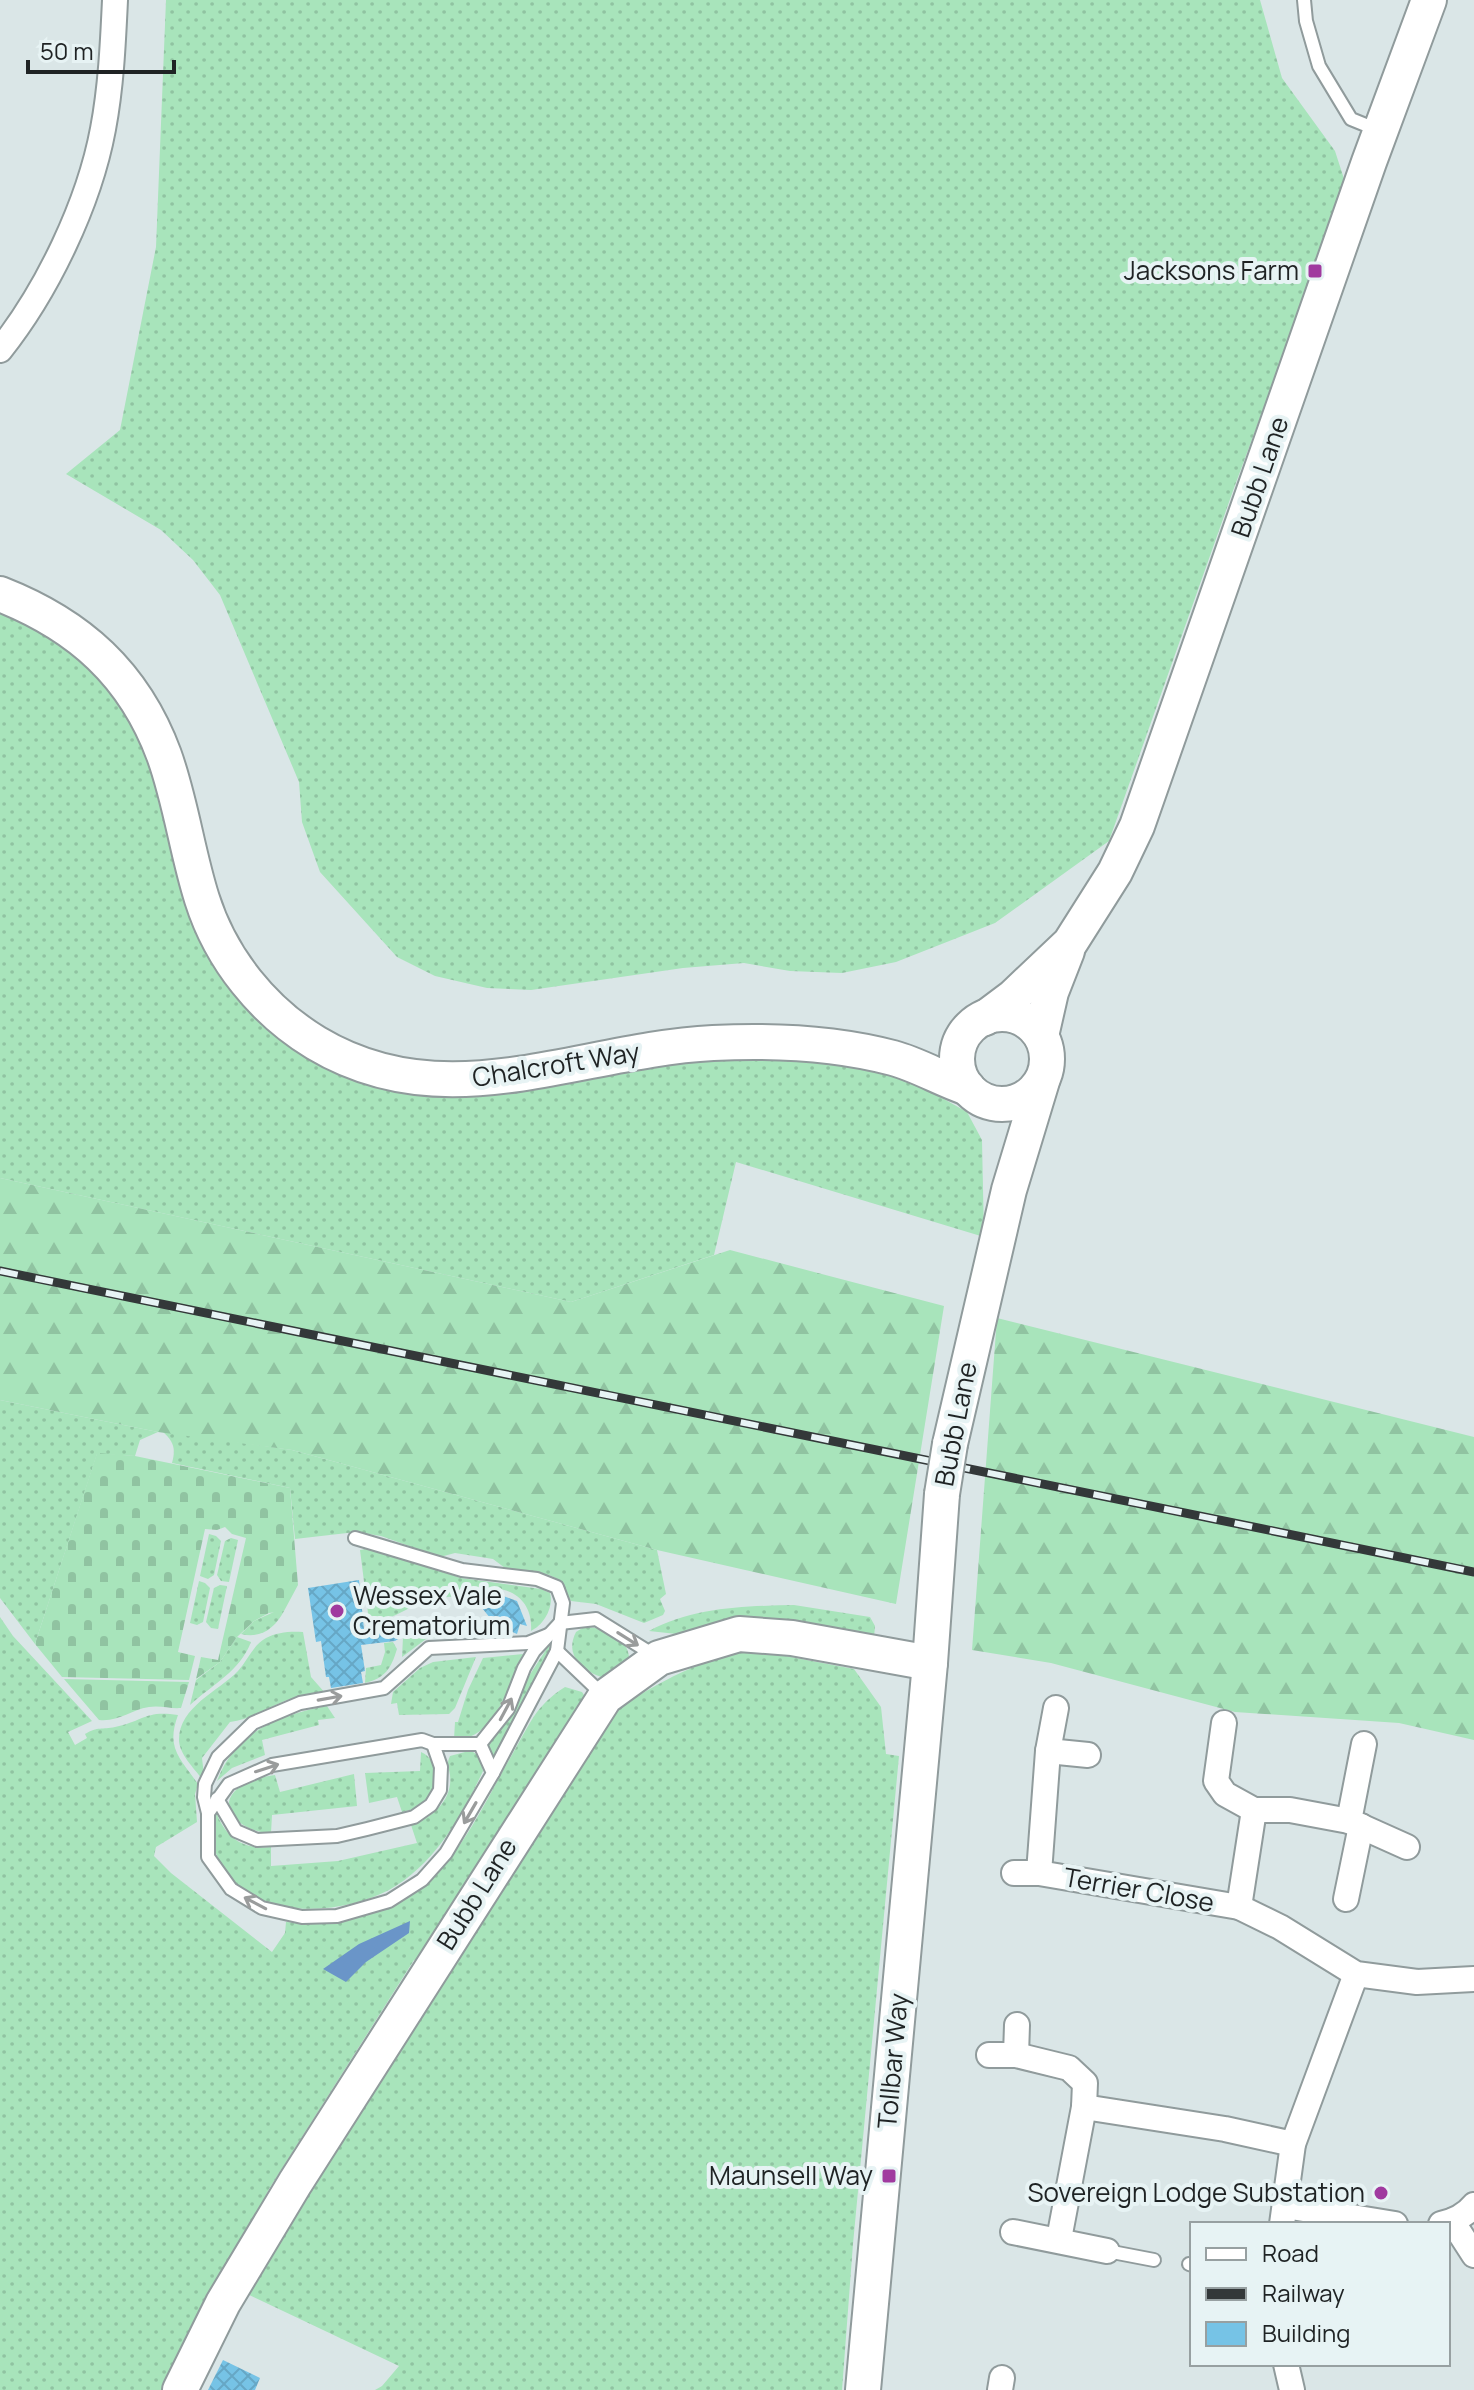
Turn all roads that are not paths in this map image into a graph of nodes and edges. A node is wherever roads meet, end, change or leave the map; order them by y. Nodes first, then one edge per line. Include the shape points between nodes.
1 (115, 0) edge
2 (1304, 0) edge
3 (1429, 0) edge
4 (1381, 131) junction
5 (0, 350) edge
6 (0, 594) edge
7 (1070, 943) junction
8 (974, 1027) junction
9 (1041, 1036) junction
10 (897, 1059) junction
11 (1042, 1081) junction
12 (978, 1095) junction
13 (1009, 1190) junction
14 (355, 1538) dead end
15 (560, 1623) junction
16 (548, 1635) junction
17 (557, 1651) junction
18 (659, 1658) junction
19 (930, 1663) junction
20 (605, 1697) junction
21 (1056, 1708) dead end
22 (922, 1731) joint
23 (1227, 1732) dead end
24 (433, 1744) junction
25 (480, 1744) junction
26 (1364, 1744) dead end
27 (1048, 1751) junction
28 (1088, 1755) dead end
29 (493, 1773) junction
30 (217, 1799) junction
31 (1254, 1810) junction
32 (208, 1813) junction
33 (1355, 1823) junction
34 (1407, 1847) dead end
35 (1014, 1873) dead end
36 (1039, 1873) junction
37 (1346, 1899) dead end
38 (1239, 1907) junction
39 (1356, 1974) junction
40 (1474, 1979) edge
41 (1017, 2025) dead end
42 (989, 2055) dead end
43 (1016, 2055) junction
44 (1084, 2107) junction
45 (1293, 2144) junction
46 (1474, 2205) edge
47 (1284, 2215) edge
48 (1370, 2222) edge
49 (1446, 2222) edge
50 (1450, 2227) edge
51 (1013, 2232) dead end
52 (1059, 2239) junction
53 (1107, 2251) joint
54 (1474, 2255) edge
55 (1154, 2260) dead end
56 (1286, 2366) edge
57 (180, 2390) edge
58 (863, 2390) edge
59 (1292, 2390) edge

1 - 5 street via 109,89 96,159 64,247
2 - 4 lane via 1319,66 1351,119
3 - 4 main road, Bubb Lane
4 - 7 main road, Bubb Lane via 1137,826
6 - 10 main road, Chalcroft Way via 75,633 124,681 163,753 201,897 222,946 275,1013 338,1055 383,1071 453,1081 716,1043 807,1045
7 - 8 main road, Bubb Lane
7 - 9 main road, Bubb Lane
8 - 9 main road via 1010,1015
8 - 10 main road, Chalcroft Way
8 - 12 main road via 959,1046 958,1069
9 - 11 main road via 1047,1054
10 - 12 main road, Chalcroft Way
11 - 12 main road via 1012,1103
11 - 13 main road, Bubb Lane
12 - 13 main road, Bubb Lane via 1003,1143
13 - 19 main road, Bubb Lane, bridge via 950,1444
14 - 15 lane via 462,1570 537,1579 557,1587 563,1603
15 - 16 lane
15 - 17 lane
15 -> 18 lane via 596,1619
25 -> 16 lane via 508,1709 524,1668
32 -> 16 lane via 205,1784 218,1757 253,1723 300,1703 384,1688 429,1648 528,1643
17 - 20 lane
17 - 29 lane
18 - 19 main road, Bubb Lane via 739,1634 792,1638
18 - 20 main road, Bubb Lane
19 - 22 main road, Bubb Lane
20 - 57 main road, Bubb Lane via 295,2183 223,2303
21 - 27 street, Terrier Close
22 - 58 main road, Tollbar Way
23 - 31 street via 1216,1781 1225,1794
24 - 25 lane
30 -> 24 lane via 229,1784 272,1765 422,1740
24 - 30 lane via 441,1767 440,1790 431,1805 414,1817 379,1826 337,1836 257,1840 236,1831
25 - 29 lane
26 - 33 street
27 - 28 street
27 - 36 street, Terrier Close
29 -> 32 lane via 446,1853 422,1880 389,1901 337,1916 302,1917 262,1908 231,1889 208,1857
30 - 32 lane
31 - 33 street via 1290,1810
31 - 38 street, Terrier Close
33 - 34 street
33 - 37 street
35 - 36 street, Terrier Close
36 - 38 street, Terrier Close
38 - 39 street, Terrier Close
39 - 40 street via 1417,1982
39 - 45 street
41 - 43 street
42 - 43 street
43 - 44 street via 1069,2068 1085,2083
44 - 45 street
44 - 52 street
45 - 47 street
46 - 49 street
47 - 48 street
50 - 54 street
51 - 52 street
52 - 53 street
53 - 55 lane
56 - 59 street

